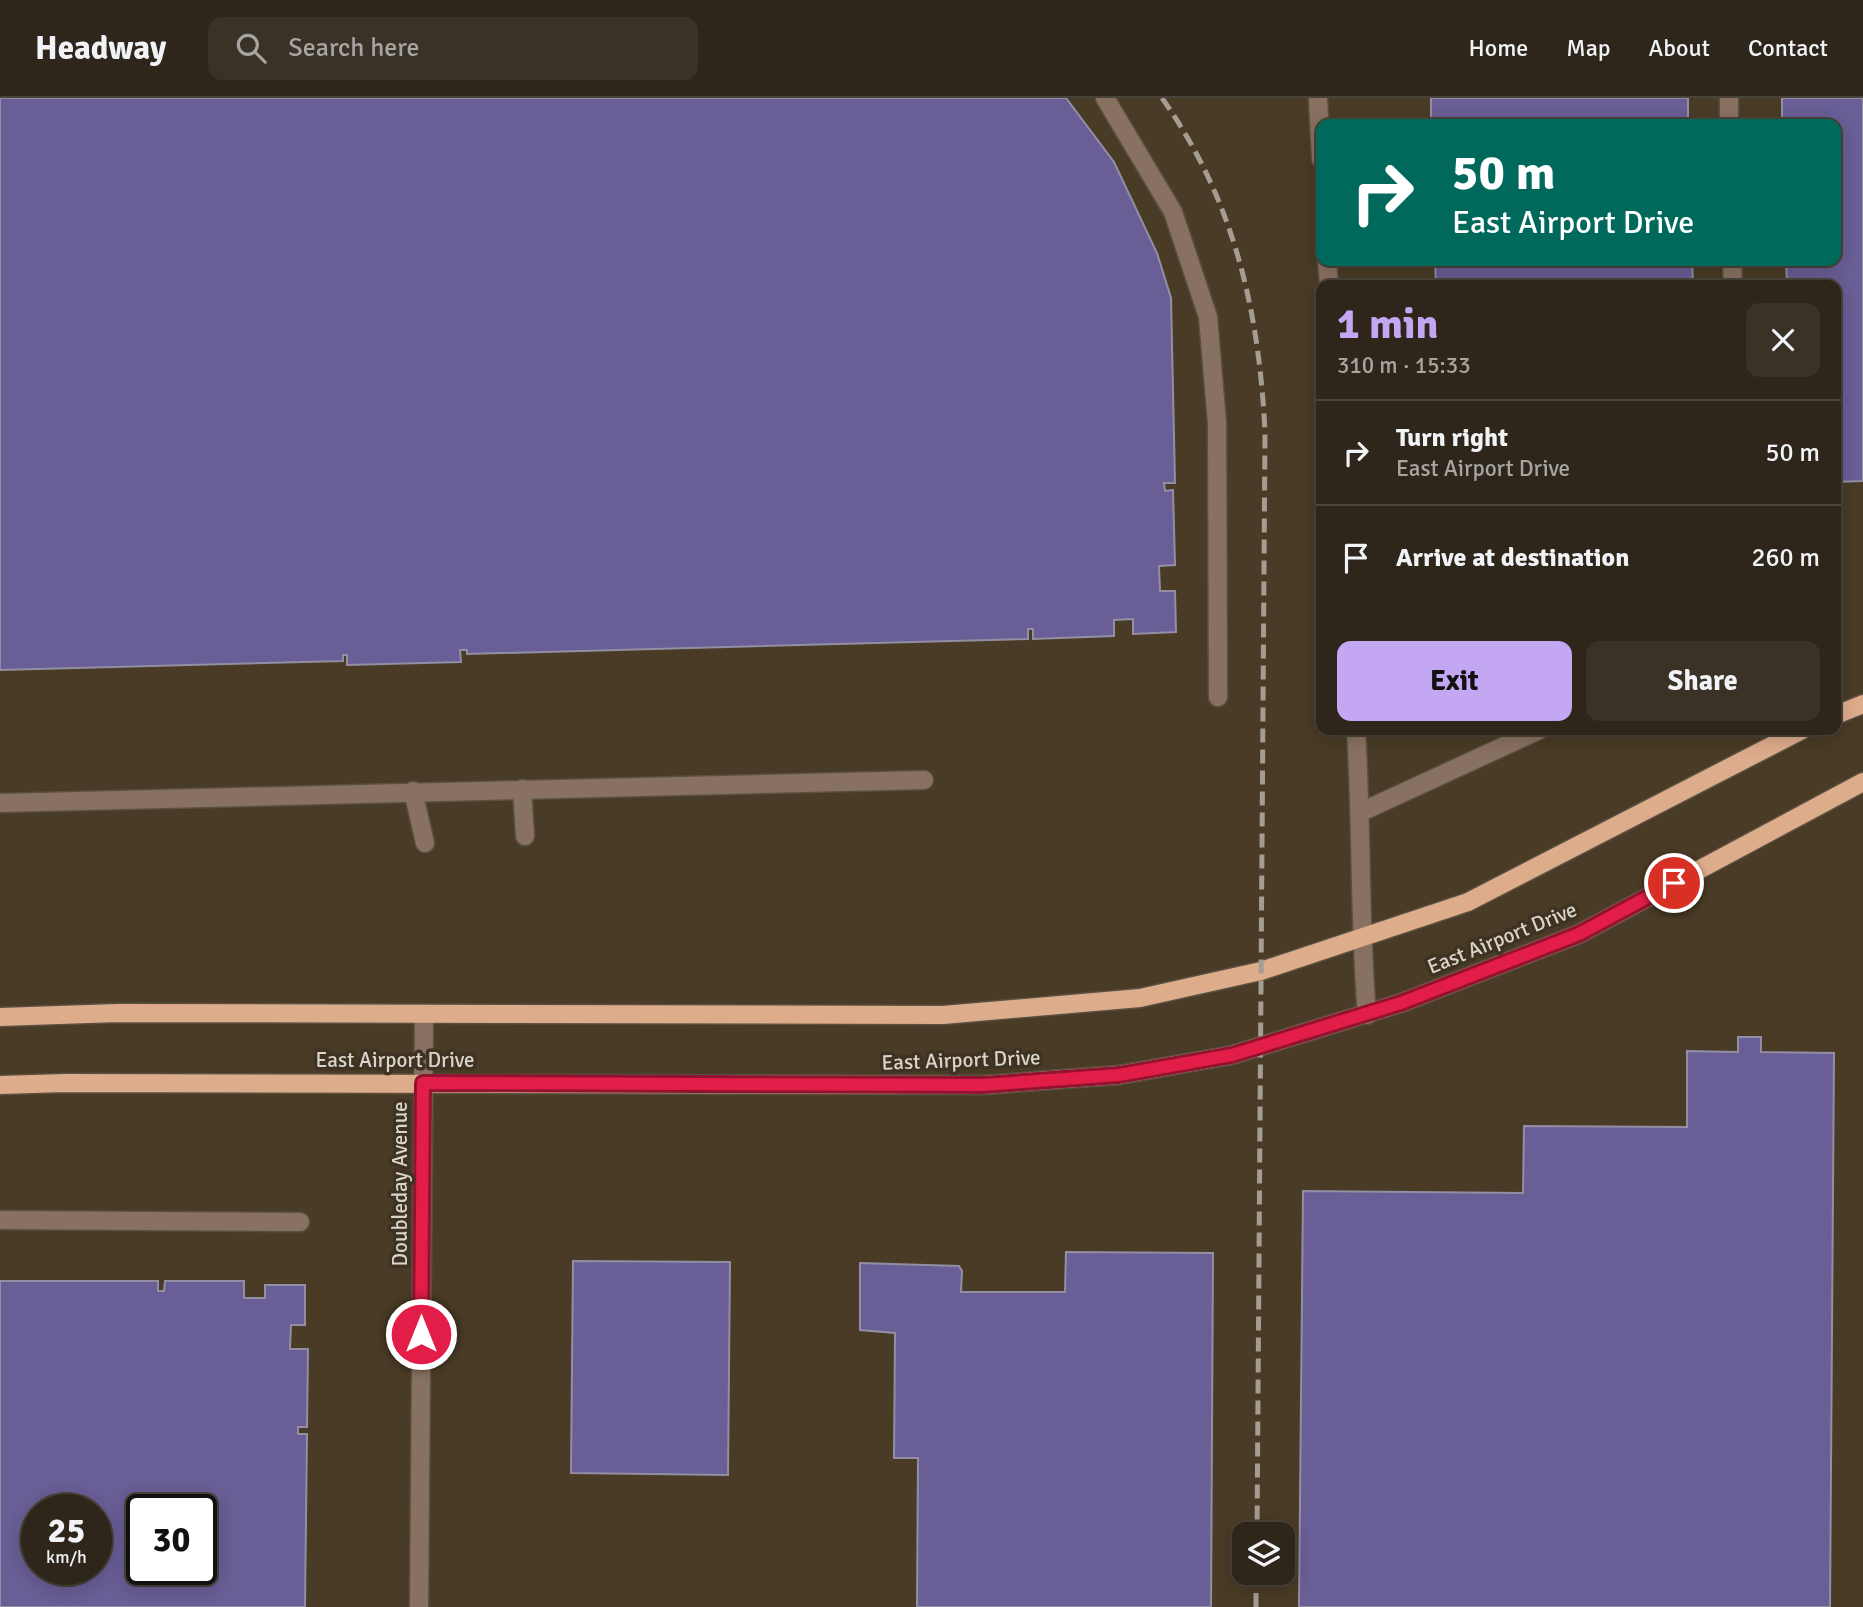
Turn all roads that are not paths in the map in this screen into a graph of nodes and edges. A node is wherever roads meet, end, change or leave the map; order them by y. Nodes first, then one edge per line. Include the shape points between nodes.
1 (1105, 98) edge
2 (1318, 98) edge
3 (1729, 98) edge
4 (1319, 119) edge
5 (1729, 119) edge
6 (1218, 697) dead end
7 (1863, 705) edge
8 (1841, 713) edge
9 (1356, 735) edge
10 (1528, 735) edge
11 (1779, 735) edge
12 (924, 780) dead end
13 (1863, 782) edge
14 (522, 789) junction
15 (414, 791) junction
16 (0, 803) edge
17 (1361, 812) junction
18 (524, 836) dead end
19 (425, 843) dead end
20 (1360, 937) junction
21 (424, 1014) junction
22 (1367, 1015) junction
23 (0, 1017) edge
24 (423, 1083) junction
25 (0, 1085) edge
26 (0, 1220) edge
27 (300, 1222) dead end
28 (419, 1607) edge

1 - 6 street via 1173,212 1208,317 1217,423
2 - 4 street
3 - 5 street
7 - 8 main road
9 - 17 street
10 - 17 street
11 - 20 main road via 1468,902
12 - 14 street
13 - 22 main road, East Airport Drive via 1579,934
14 - 15 street
14 - 18 street
15 - 16 street
15 - 19 street
17 - 20 street
20 - 21 main road via 1261,971 1140,999 943,1015
20 - 22 street
21 - 23 main road
21 - 24 street, Doubleday Avenue
22 - 24 main road, East Airport Drive via 1232,1055 1119,1075 983,1085
24 - 25 main road, East Airport Drive
24 - 28 street, Doubleday Avenue
26 - 27 street

